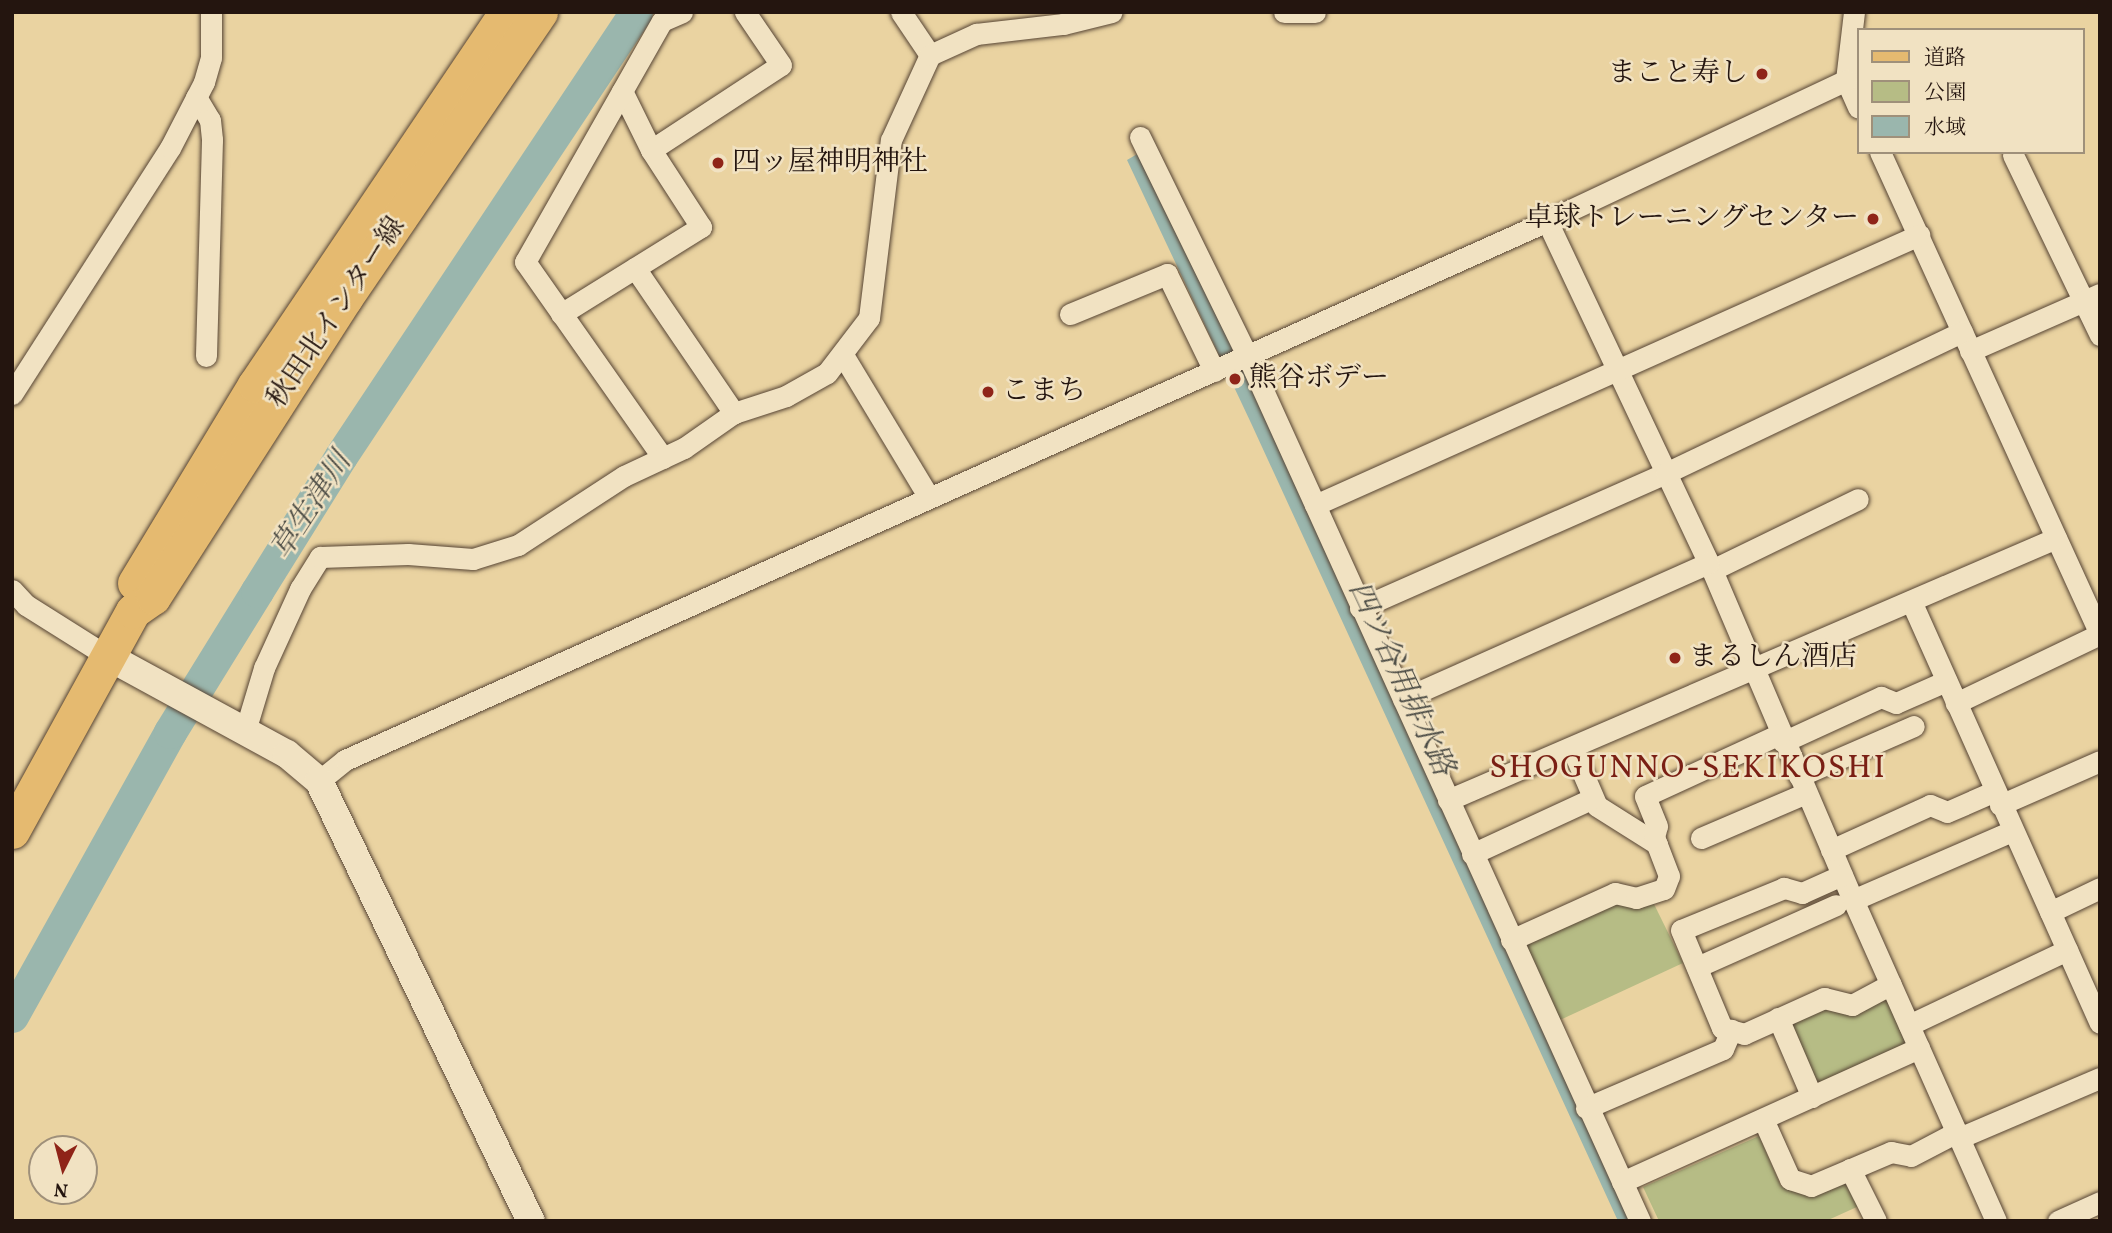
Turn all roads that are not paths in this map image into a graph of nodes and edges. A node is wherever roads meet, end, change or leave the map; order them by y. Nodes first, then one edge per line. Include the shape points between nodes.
1 (211, 12) edge
2 (507, 12) edge
3 (540, 12) edge
4 (682, 12) edge
5 (744, 12) edge
6 (901, 12) edge
7 (1112, 12) edge
8 (1284, 12) edge
9 (1315, 12) edge
10 (1854, 12) edge
11 (930, 55) junction
12 (1846, 80) junction
13 (622, 91) junction
14 (196, 97) junction
15 (1856, 102) edge
16 (1140, 137) dead end
17 (651, 150) junction
18 (1881, 154) edge
19 (2013, 155) dead end
20 (1547, 221) junction
21 (1919, 235) junction
22 (635, 268) junction
23 (2092, 297) edge
24 (561, 314) junction
25 (1070, 314) dead end
26 (2100, 335) edge
27 (1966, 342) junction
28 (843, 355) junction
29 (206, 356) dead end
30 (1231, 362) junction
31 (1615, 370) junction
32 (12, 394) edge
33 (734, 413) junction
34 (663, 458) junction
35 (1666, 473) junction
36 (928, 496) junction
37 (1858, 499) dead end
38 (1315, 505) junction
39 (2056, 538) junction
40 (1710, 567) junction
41 (12, 590) edge
42 (1911, 601) junction
43 (1360, 608) junction
44 (133, 611) junction
45 (107, 656) junction
46 (1753, 668) junction
47 (1946, 681) junction
48 (1403, 699) junction
49 (1956, 703) junction
50 (1914, 726) dead end
51 (238, 727) junction
52 (1782, 738) junction
53 (1572, 748) junction
54 (2100, 761) edge
55 (319, 781) junction
56 (1802, 785) junction
57 (1646, 796) junction
58 (1997, 798) junction
59 (1448, 800) junction
60 (1600, 805) junction
61 (12, 831) edge
62 (2012, 831) junction
63 (1701, 838) dead end
64 (1657, 844) junction
65 (1831, 850) junction
66 (1472, 854) junction
67 (1842, 875) junction
68 (2100, 888) edge
69 (1845, 902) junction
70 (2050, 912) junction
71 (1511, 940) junction
72 (2067, 950) junction
73 (1697, 967) junction
74 (1891, 984) junction
75 (2099, 1017) edge
76 (1778, 1018) junction
77 (1909, 1025) junction
78 (1731, 1030) junction
79 (1919, 1048) junction
80 (2100, 1078) edge
81 (1812, 1097) junction
82 (1586, 1108) junction
83 (1763, 1119) junction
84 (1958, 1135) junction
85 (1850, 1169) junction
86 (1622, 1182) junction
87 (2100, 1202) edge
88 (531, 1221) edge
89 (1640, 1221) edge
90 (1876, 1221) edge
91 (1996, 1221) edge
92 (2058, 1221) edge

1 - 14 street via 211,57
2 - 44 main road, 秋田北インター線 via 255,386 133,587
3 - 44 main road, 秋田北インター線 via 345,298 153,597
4 - 13 street via 662,21
5 - 17 street via 781,65
6 - 11 street
7 - 11 street via 1063,24 976,34
8 - 9 street
10 - 12 street
11 - 28 street via 891,140 869,318
12 - 15 street
12 - 20 street
13 - 17 street
13 - 24 street via 525,262
14 - 29 street via 211,120 212,140
14 - 32 street via 148,183
16 - 30 street
17 - 22 street via 701,227
18 - 21 street
19 - 23 street
20 - 30 street
20 - 31 street
21 - 27 street
21 - 31 street
22 - 24 street
22 - 33 street
23 - 26 street
23 - 27 street
24 - 34 street
25 - 30 street via 1167,274
27 - 35 street
27 - 39 street
28 - 33 street via 827,373 786,396
28 - 36 street
30 - 36 street
30 - 38 street
31 - 35 street
31 - 38 street
33 - 34 street
34 - 51 street via 624,476 518,545 473,559 408,554 320,557 300,589
35 - 40 street
35 - 43 street
36 - 55 street via 345,760
37 - 40 street
38 - 43 street
39 - 42 street
39 - 49 street via 2100,634
40 - 46 street
40 - 48 street
41 - 45 street via 26,605
42 - 46 street
42 - 47 street
43 - 48 street
44 - 45 main road, 秋田北インター線
45 - 51 street
45 - 61 main road, 秋田北インター線
46 - 52 street
46 - 53 street
47 - 49 street
47 - 52 street via 1896,703 1881,697
48 - 59 street
49 - 58 street
50 - 56 street
51 - 55 street via 287,754
52 - 56 street
52 - 57 street
53 - 59 street
53 - 60 street
54 - 58 street
55 - 88 street
56 - 63 street
56 - 65 street
57 - 60 street
57 - 64 street via 1657,826
58 - 62 street
58 - 65 street via 1947,812 1930,805
59 - 66 street
60 - 64 street
60 - 66 street
62 - 69 street
62 - 70 street
64 - 71 street via 1669,876 1664,889 1636,898 1615,893
65 - 67 street
66 - 71 street
67 - 69 street
67 - 73 street via 1802,893 1784,888 1681,930
68 - 70 street
69 - 73 street
69 - 74 street
70 - 72 street
71 - 82 street
72 - 75 street
72 - 77 street
73 - 78 street via 1721,1028
74 - 76 street via 1852,1005 1824,998
74 - 77 street
76 - 78 street via 1744,1034
76 - 81 street
77 - 79 street
78 - 82 street via 1723,1049
79 - 81 street
79 - 84 street
80 - 84 street
81 - 83 street
82 - 86 street
83 - 85 street via 1790,1179 1811,1186
83 - 86 street
84 - 85 street via 1911,1156 1891,1152
84 - 91 street
85 - 90 street
86 - 89 street
87 - 92 street

